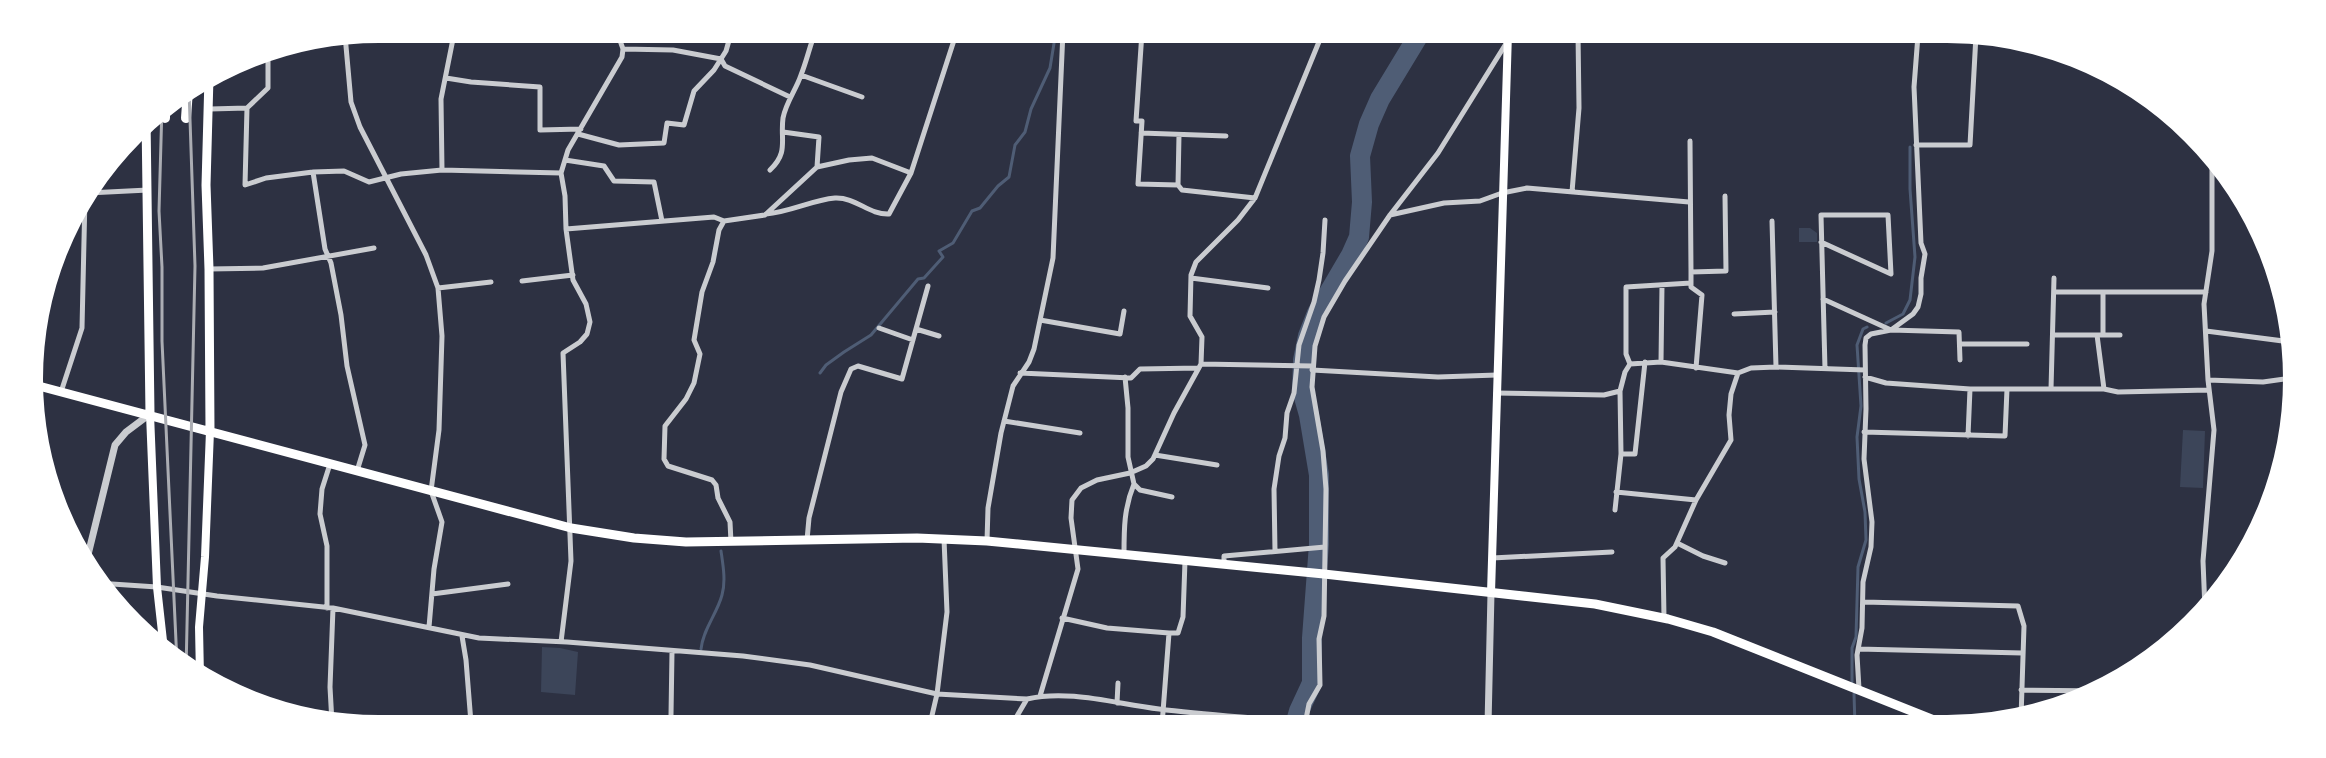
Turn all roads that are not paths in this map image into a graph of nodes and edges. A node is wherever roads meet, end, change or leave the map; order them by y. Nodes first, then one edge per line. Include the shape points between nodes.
1 (453, 39) edge
2 (619, 39) edge
3 (729, 39) edge
4 (812, 39) edge
5 (954, 39) edge
6 (1063, 39) edge
7 (1142, 39) edge
8 (1320, 39) edge
9 (1507, 39) edge
10 (1508, 39) edge
11 (1578, 39) edge
12 (1918, 39) edge
13 (346, 41) edge
14 (1976, 41) edge
15 (623, 49) junction
16 (268, 58) edge
17 (721, 59) junction
18 (801, 75) junction
19 (446, 78) junction
20 (209, 85) edge
21 (790, 97) junction
22 (862, 97) dead end
23 (187, 98) edge
24 (247, 108) junction
25 (210, 109) junction
26 (165, 115) edge
27 (165, 118) dead end
28 (186, 118) dead end
29 (146, 132) edge
30 (579, 132) junction
31 (783, 132) junction
32 (1141, 134) junction
33 (1179, 135) junction
34 (1226, 136) dead end
35 (1690, 141) dead end
36 (1916, 145) junction
37 (565, 160) junction
38 (2212, 166) edge
39 (817, 167) junction
40 (442, 170) junction
41 (771, 170) dead end
42 (313, 172) junction
43 (561, 173) junction
44 (911, 173) junction
45 (385, 179) junction
46 (1178, 185) junction
47 (148, 190) junction
48 (1572, 192) junction
49 (94, 193) edge
50 (1502, 193) junction
51 (1725, 196) dead end
52 (1255, 198) junction
53 (1689, 202) junction
54 (85, 210) edge
55 (765, 214) junction
56 (1390, 215) junction
57 (1325, 220) dead end
58 (662, 221) junction
59 (724, 221) junction
60 (1772, 221) dead end
61 (566, 229) junction
62 (1821, 242) junction
63 (374, 248) dead end
64 (328, 256) junction
65 (209, 269) junction
66 (1691, 272) junction
67 (573, 275) junction
68 (1191, 278) junction
69 (2054, 278) dead end
70 (522, 281) dead end
71 (491, 282) dead end
72 (1691, 283) junction
73 (1662, 285) junction
74 (928, 286) dead end
75 (438, 288) junction
76 (1268, 288) dead end
77 (2055, 292) junction
78 (2103, 292) junction
79 (2206, 292) junction
80 (1823, 299) junction
81 (1124, 311) dead end
82 (1775, 312) junction
83 (1734, 314) dead end
84 (1040, 320) junction
85 (879, 328) dead end
86 (916, 329) junction
87 (1891, 330) junction
88 (2206, 331) junction
89 (2053, 335) junction
90 (2100, 335) junction
91 (2120, 335) dead end
92 (939, 336) dead end
93 (913, 340) junction
94 (2285, 341) edge
95 (1960, 344) junction
96 (2027, 344) dead end
97 (1960, 360) dead end
98 (1645, 362) junction
99 (1661, 362) junction
100 (1630, 364) junction
101 (1297, 365) junction
102 (1200, 366) junction
103 (1311, 367) junction
104 (1776, 367) junction
105 (1696, 368) junction
106 (1825, 369) junction
107 (1738, 373) junction
108 (1864, 373) junction
109 (1020, 374) junction
110 (1497, 375) junction
111 (1125, 377) junction
112 (2287, 379) edge
113 (2208, 380) junction
114 (39, 386) edge
115 (1970, 389) junction
116 (2007, 389) junction
117 (2051, 389) junction
118 (2104, 389) junction
119 (2209, 390) junction
120 (1620, 391) junction
121 (62, 392) junction
122 (1496, 393) junction
123 (150, 414) junction
124 (1004, 422) junction
125 (210, 431) junction
126 (1864, 432) junction
127 (1080, 433) dead end
128 (1968, 436) junction
129 (1621, 454) junction
130 (1155, 456) junction
131 (330, 464) junction
132 (1217, 465) dead end
133 (357, 471) junction
134 (1130, 473) junction
135 (1134, 484) junction
136 (431, 491) junction
137 (1616, 492) junction
138 (1172, 497) dead end
139 (1696, 500) junction
140 (1615, 510) dead end
141 (571, 528) junction
142 (944, 539) junction
143 (807, 540) junction
144 (987, 541) junction
145 (731, 542) junction
146 (1677, 543) junction
147 (1324, 547) junction
148 (1076, 550) junction
149 (1275, 550) junction
150 (1611, 552) dead end
151 (88, 554) edge
152 (1124, 554) junction
153 (1492, 558) junction
154 (1185, 561) junction
155 (1725, 563) dead end
156 (1224, 565) junction
157 (1320, 573) junction
158 (107, 584) edge
159 (508, 584) dead end
160 (157, 587) junction
161 (202, 592) junction
162 (1491, 592) junction
163 (432, 594) junction
164 (2205, 601) edge
165 (1864, 602) junction
166 (330, 608) junction
167 (1062, 618) junction
168 (1664, 618) junction
169 (429, 627) junction
170 (1169, 633) junction
171 (462, 636) junction
172 (163, 642) edge
173 (561, 642) junction
174 (1858, 649) junction
175 (672, 652) junction
176 (2022, 653) junction
177 (200, 668) edge
178 (1118, 683) dead end
179 (2021, 690) junction
180 (1859, 691) junction
181 (2082, 691) edge
182 (937, 694) junction
183 (1040, 696) junction
184 (1027, 699) junction
185 (1117, 703) junction
186 (1163, 710) junction
187 (2021, 710) edge
188 (332, 715) edge
189 (471, 719) edge
190 (669, 719) edge
191 (931, 719) edge
192 (1018, 719) edge
193 (1162, 719) edge
194 (1269, 719) edge
195 (1305, 719) edge
196 (1488, 719) edge
197 (1931, 719) edge

1 - 19 street
2 - 15 street
3 - 17 street
4 - 18 street
5 - 44 street
6 - 84 street via 1053,258
7 - 32 street via 1136,121 1142,121
8 - 52 street
9 - 56 street via 1438,153
10 - 50 main road
11 - 48 street via 1579,108
12 - 36 street
13 - 45 street via 351,102
14 - 36 street via 1970,145
15 - 17 street via 674,50
15 - 30 street
16 - 24 street via 268,88
17 - 21 street via 725,66
17 - 30 street via 694,91 684,125 667,123 664,143 619,145
18 - 21 street
18 - 22 street
19 - 30 street via 540,87 540,130
19 - 40 street via 441,99
20 - 25 highway
21 - 31 street
23 - 28 highway
24 - 25 street
24 - 42 street via 245,185
25 - 65 highway via 206,185
26 - 27 highway
29 - 47 highway
30 - 37 street
31 - 39 street via 819,137
31 - 41 street via 784,147 779,162
32 - 33 street
32 - 46 street via 1138,184
33 - 34 street
33 - 46 street
35 - 53 street
36 - 87 street via 1921,243 1925,254 1921,294 1913,314
37 - 43 street
37 - 58 street via 604,166 614,181 654,182
38 - 79 street via 2212,251
39 - 44 street via 872,158
39 - 55 street
40 - 43 street
40 - 45 street
42 - 45 street via 344,171 369,182
42 - 64 street
43 - 61 street
44 - 55 street via 889,214 835,198
45 - 75 street via 426,255
46 - 52 street via 1182,190
47 - 49 street
47 - 123 highway via 154,301
48 - 50 street via 1527,188
48 - 53 street
50 - 56 street via 1480,201 1444,203
50 - 110 main road
51 - 66 street via 1726,271
52 - 68 street via 1196,262
53 - 66 street
54 - 121 street via 82,328
55 - 59 street
56 - 103 street via 1324,317
57 - 101 street via 1319,280 1299,345
58 - 59 street via 714,217
58 - 61 street
59 - 145 street via 702,291 694,340 700,354 694,383 665,426 664,459 668,466 712,480 730,522
60 - 82 street
61 - 67 street
62 - 62 street via 1821,215 1888,215 1890,274
62 - 80 street
63 - 64 street
64 - 65 street via 263,268
64 - 133 street via 365,445
65 - 125 highway via 206,300
66 - 72 street
67 - 70 street
67 - 141 street via 590,322 587,334 563,353
68 - 76 street
68 - 102 street via 1190,316 1202,337
69 - 77 street
71 - 75 street
72 - 73 street
72 - 105 street via 1702,295
73 - 99 street
73 - 100 street via 1626,287 1626,354
74 - 86 street
75 - 136 street via 442,336 439,430
77 - 78 street
77 - 89 street
78 - 79 street
78 - 90 street
79 - 88 street
80 - 87 street
80 - 106 street
81 - 84 street via 1120,334
82 - 83 street
82 - 104 street
84 - 109 street via 1034,349
85 - 93 street
86 - 92 street
86 - 93 street
87 - 95 street via 1959,332
87 - 108 street via 1866,338
88 - 94 street
88 - 113 street
89 - 90 street
89 - 117 street
90 - 91 street
90 - 118 street
93 - 143 street via 902,379 858,366 851,369 841,392
95 - 96 street
95 - 97 street
98 - 99 street
98 - 100 street
98 - 129 street via 1635,454
99 - 105 street
100 - 120 street
101 - 102 street
101 - 103 street
101 - 149 street via 1274,489
102 - 111 street via 1140,369 1131,378
102 - 130 street
103 - 110 street via 1438,377
103 - 147 street via 1326,489
104 - 106 street
104 - 107 street
105 - 107 street
106 - 108 street
107 - 139 street via 1731,394 1731,440
108 - 115 street via 1886,383
108 - 126 street
109 - 111 street
109 - 124 street
110 - 122 main road
111 - 134 street
112 - 113 street
113 - 119 street
114 - 121 highway
115 - 116 street
115 - 128 street
116 - 117 street
116 - 128 street via 2005,436
117 - 118 street
118 - 119 street
119 - 164 street via 2214,430 2203,561
120 - 122 street via 1604,395
120 - 129 street
121 - 123 highway
122 - 153 main road
123 - 125 highway
123 - 151 street via 115,445
123 - 160 main road
124 - 127 street
124 - 144 street via 988,508
125 - 131 highway
125 - 161 main road
126 - 128 street
126 - 165 street via 1872,522
129 - 137 street
130 - 132 street
130 - 134 street via 1146,466
131 - 133 highway
131 - 166 street via 320,514 327,546
133 - 136 highway
134 - 135 street
134 - 148 street via 1097,480 1081,488 1072,500
135 - 138 street via 1140,490
135 - 152 street via 1124,517
136 - 141 highway
136 - 163 street via 442,522
137 - 139 street
137 - 140 street
139 - 146 street
141 - 145 highway via 634,538
141 - 173 street
142 - 143 highway
142 - 144 highway
142 - 182 street via 947,612
143 - 145 highway
144 - 148 highway
146 - 155 street
146 - 168 street via 1663,558
147 - 149 street
147 - 157 street
148 - 152 highway
148 - 167 street via 1078,569
149 - 156 street via 1224,556
150 - 153 street
152 - 154 highway
153 - 162 main road
154 - 156 highway
154 - 170 street via 1183,617 1178,633
156 - 157 highway
157 - 162 highway
157 - 195 street via 1324,616 1319,639 1320,685
158 - 160 street
159 - 163 street
160 - 161 street
160 - 172 main road
161 - 166 street
161 - 177 main road
162 - 168 highway via 1594,604
162 - 196 street
163 - 169 street
165 - 174 street
165 - 176 street via 2018,606 2024,626
166 - 169 street
166 - 188 street
167 - 170 street via 1107,628
167 - 183 street
168 - 180 highway via 1713,632
169 - 171 street
170 - 186 street
171 - 173 street
171 - 189 street
173 - 175 street
174 - 176 street
174 - 180 street
175 - 182 street via 810,665
175 - 190 street
176 - 179 street
178 - 185 street
179 - 181 street
179 - 187 street
180 - 197 highway
182 - 184 street
182 - 191 street
183 - 184 street
183 - 185 street
184 - 192 street
185 - 186 street
186 - 193 street
186 - 194 street

